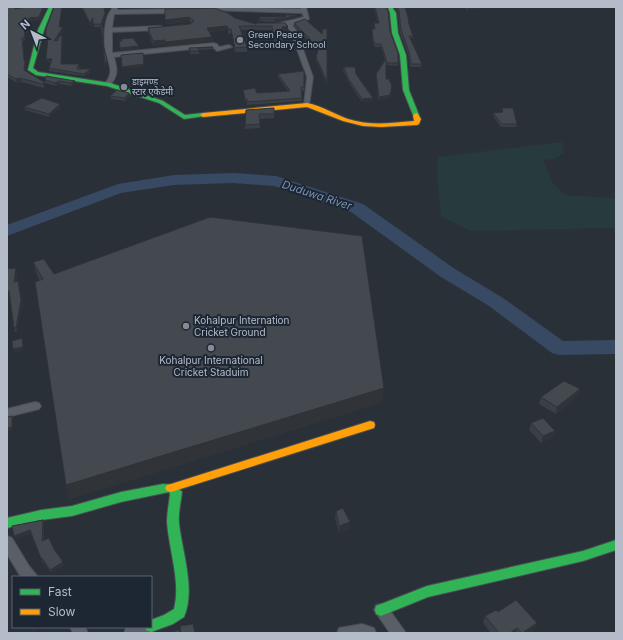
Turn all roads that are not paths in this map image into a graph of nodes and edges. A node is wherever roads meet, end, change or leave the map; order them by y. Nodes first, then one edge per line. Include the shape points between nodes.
1 (51, 7) edge
2 (390, 7) edge
3 (113, 9) edge
4 (224, 9) junction
5 (304, 9) edge
6 (183, 10) edge
7 (197, 10) edge
8 (232, 16) edge
9 (288, 24) junction
10 (265, 25) edge
11 (167, 28) edge
12 (109, 30) junction
13 (229, 47) dead end
14 (111, 55) junction
15 (108, 84) junction
16 (308, 105) junction
17 (34, 406) dead end
18 (7, 413) edge
19 (370, 425) dead end
20 (171, 488) junction
21 (7, 523) edge
22 (7, 542) edge
23 (616, 545) edge
24 (30, 576) edge
25 (381, 610) junction
26 (152, 626) edge
27 (145, 628) edge
28 (131, 633) edge
29 (344, 633) edge
30 (369, 633) edge
31 (395, 633) edge
32 (399, 633) edge

1 - 15 street via 40,30 30,69 36,73
2 - 16 street via 403,55 406,90 418,119 417,123 360,124
3 - 6 street
3 - 12 street
4 - 5 street
4 - 7 street
4 - 8 street
5 - 9 street via 307,18
9 - 10 street
9 - 16 street via 293,30 310,77
11 - 12 street
12 - 14 street via 108,49
13 - 14 street via 217,49 213,45
14 - 15 street via 113,78
15 - 16 street via 161,102 184,117
17 - 18 street
19 - 20 street
20 - 21 street
20 - 26 street via 176,492 173,521 182,598 179,613
22 - 24 street
23 - 25 street via 583,556 427,592
25 - 31 street
25 - 32 street
27 - 28 street
29 - 30 street

